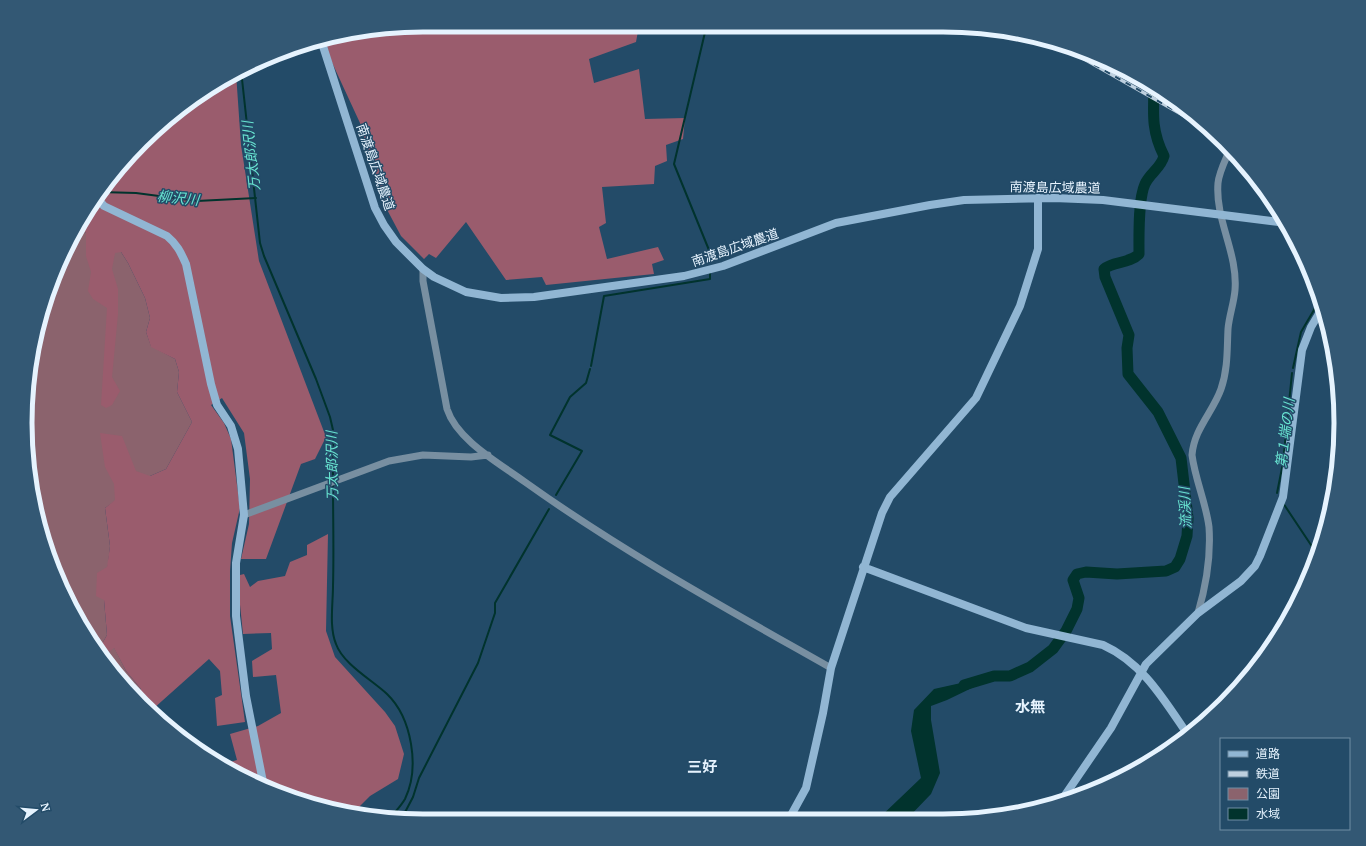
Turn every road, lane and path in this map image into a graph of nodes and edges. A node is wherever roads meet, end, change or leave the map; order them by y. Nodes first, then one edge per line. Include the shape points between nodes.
1 (323, 45) edge
2 (1228, 156) edge
3 (1038, 198) junction
4 (101, 202) edge
5 (1221, 215) junction
6 (1278, 222) edge
7 (423, 270) junction
8 (1319, 314) edge
9 (488, 456) junction
10 (244, 516) junction
11 (863, 567) junction
12 (1198, 613) junction
13 (831, 668) junction
14 (1142, 672) junction
15 (1185, 730) edge
16 (263, 779) edge
17 (1066, 794) edge
18 (792, 814) edge

1 - 7 street, 南渡島広域農道 via 375,208 396,242
2 - 5 street via 1218,181
3 - 5 street, 南渡島広域農道 via 1103,200
3 - 7 street, 南渡島広域農道 via 964,200 860,218 805,234 704,272 534,297 484,296 450,286
3 - 11 street via 1038,249 1020,306 984,383 976,398 890,497
4 - 10 street via 167,236 181,252 186,264 215,400 231,426 236,440
5 - 6 street, 南渡島広域農道
5 - 12 street via 1233,261 1235,290 1228,328 1224,381 1193,443 1194,469 1209,526 1205,590
7 - 9 street via 449,415 464,436
8 - 12 street via 1302,350 1285,486 1279,510 1263,550 1255,566 1241,581
9 - 10 street via 408,456
9 - 13 street via 640,559
10 - 16 street via 236,563 236,616 246,696
11 - 13 street
11 - 14 street via 996,617 1110,648 1131,661
12 - 14 street via 1146,664
13 - 18 street via 809,778
14 - 15 street
14 - 17 street via 1111,728

